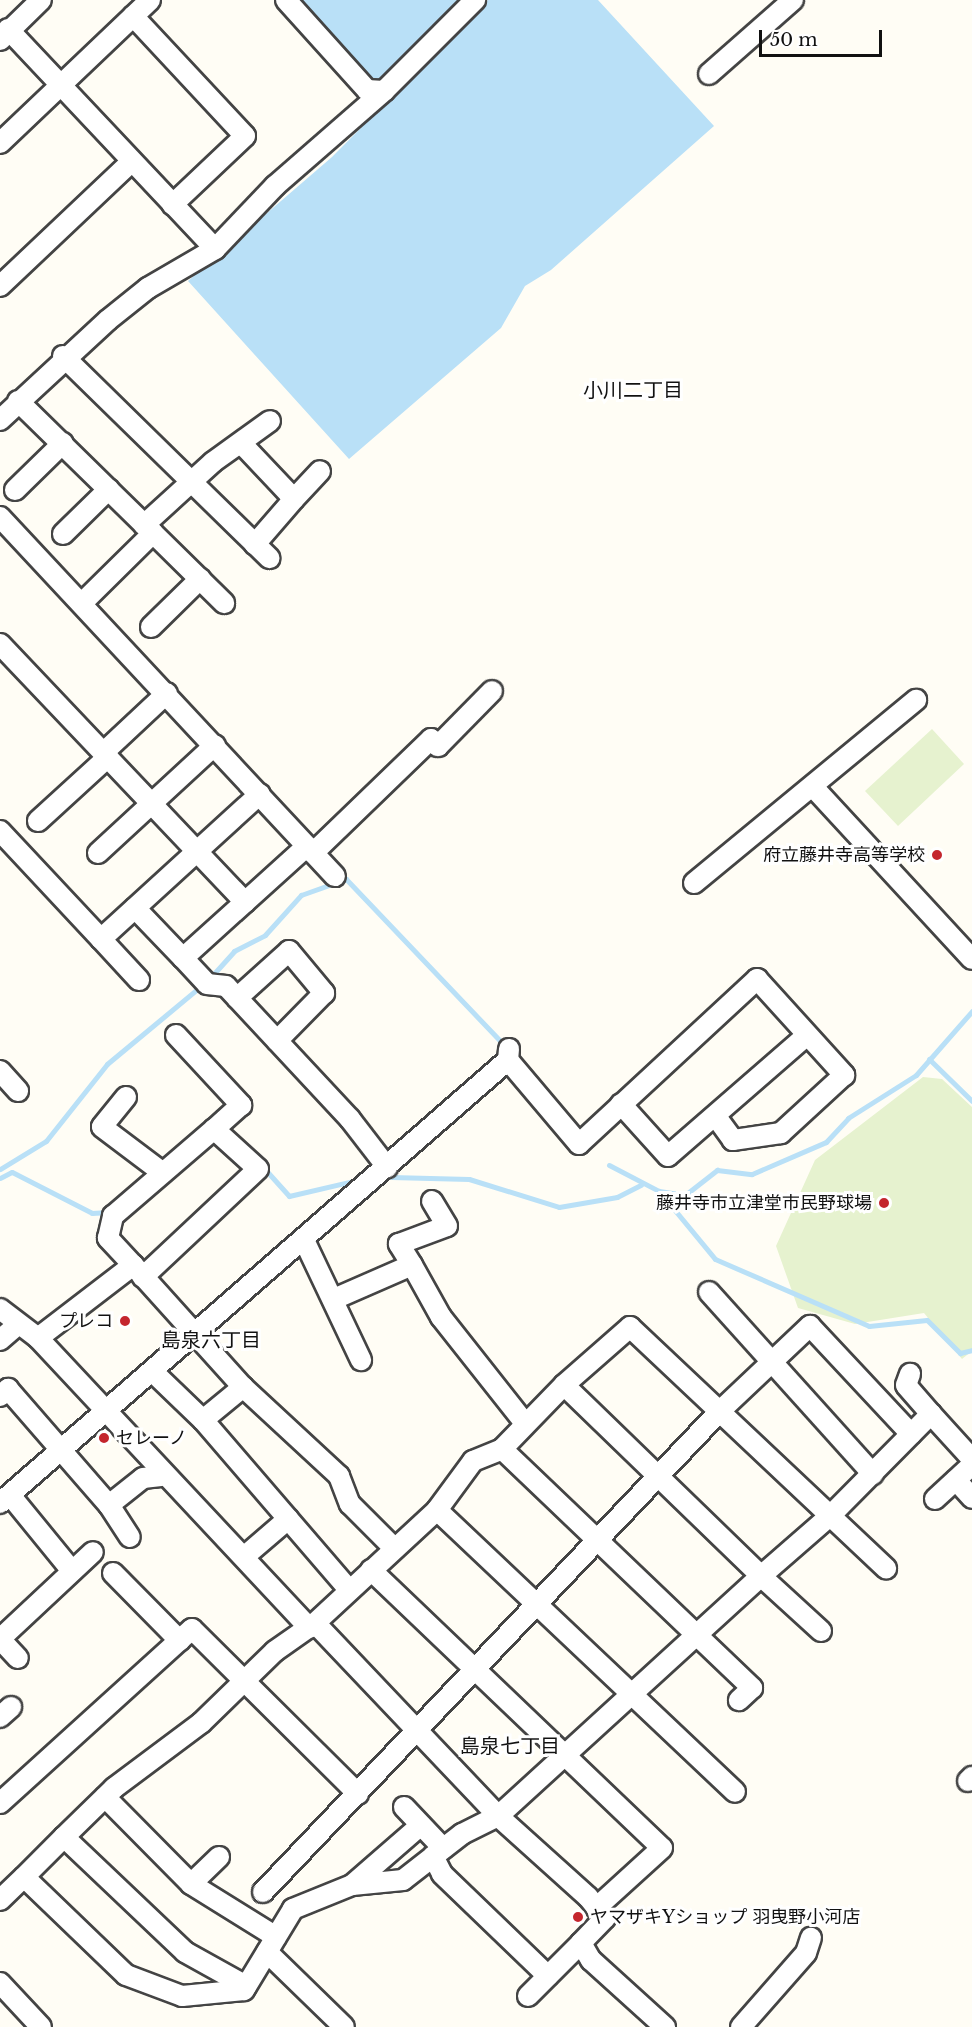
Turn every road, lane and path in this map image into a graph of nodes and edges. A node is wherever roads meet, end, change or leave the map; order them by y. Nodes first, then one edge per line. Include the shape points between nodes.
1 (41, 0) edge
2 (150, 0) edge
3 (286, 0) edge
4 (475, 0) edge
5 (793, 0) edge
6 (133, 16) junction
7 (4, 34) edge
8 (709, 74) dead end
9 (60, 86) junction
10 (384, 91) junction
11 (0, 143) edge
12 (131, 162) junction
13 (172, 205) junction
14 (215, 249) junction
15 (0, 286) edge
16 (63, 357) junction
17 (18, 401) junction
18 (0, 420) edge
19 (270, 421) dead end
20 (63, 443) junction
21 (243, 445) junction
22 (320, 471) dead end
23 (190, 482) junction
24 (109, 489) junction
25 (15, 490) dead end
26 (294, 499) junction
27 (0, 518) edge
28 (148, 529) junction
29 (63, 534) dead end
30 (255, 544) junction
31 (269, 558) dead end
32 (200, 579) junction
33 (83, 602) junction
34 (224, 603) dead end
35 (151, 627) dead end
36 (0, 644) edge
37 (492, 691) dead end
38 (167, 693) junction
39 (916, 700) dead end
40 (215, 745) junction
41 (106, 755) junction
42 (815, 789) junction
43 (260, 794) junction
44 (153, 804) junction
45 (38, 821) dead end
46 (0, 831) edge
47 (310, 849) junction
48 (198, 851) junction
49 (98, 854) dead end
50 (334, 876) dead end
51 (694, 884) dead end
52 (244, 902) junction
53 (135, 908) junction
54 (101, 939) junction
55 (183, 958) junction
56 (972, 959) edge
57 (139, 980) dead end
58 (237, 998) junction
59 (176, 1035) dead end
60 (807, 1035) junction
61 (277, 1041) junction
62 (0, 1071) edge
63 (18, 1091) dead end
64 (126, 1097) dead end
65 (621, 1104) junction
66 (716, 1117) junction
67 (214, 1129) junction
68 (387, 1167) junction
69 (163, 1173) junction
70 (432, 1201) dead end
71 (304, 1240) junction
72 (412, 1265) junction
73 (138, 1271) junction
74 (709, 1292) dead end
75 (334, 1299) junction
76 (0, 1309) edge
77 (16, 1326) junction
78 (194, 1334) junction
79 (38, 1338) junction
80 (0, 1340) edge
81 (361, 1360) dead end
82 (771, 1363) junction
83 (152, 1371) junction
84 (910, 1374) dead end
85 (564, 1385) junction
86 (243, 1387) junction
87 (0, 1396) edge
88 (720, 1411) junction
89 (107, 1413) junction
90 (931, 1414) junction
91 (203, 1420) junction
92 (524, 1422) junction
93 (911, 1434) junction
94 (502, 1449) junction
95 (60, 1452) junction
96 (972, 1460) edge
97 (972, 1465) edge
98 (873, 1474) junction
99 (161, 1476) junction
100 (659, 1478) junction
101 (956, 1480) junction
102 (972, 1498) edge
103 (5, 1499) edge
104 (935, 1499) dead end
105 (109, 1505) junction
106 (437, 1510) junction
107 (832, 1514) junction
108 (288, 1519) junction
109 (130, 1537) dead end
110 (597, 1539) junction
111 (394, 1548) junction
112 (93, 1552) dead end
113 (245, 1556) junction
114 (886, 1568) dead end
115 (371, 1570) junction
116 (72, 1571) junction
117 (113, 1573) dead end
118 (761, 1576) junction
119 (349, 1590) junction
120 (536, 1603) junction
121 (312, 1626) junction
122 (821, 1631) dead end
123 (695, 1634) junction
124 (0, 1639) edge
125 (180, 1641) junction
126 (18, 1658) dead end
127 (474, 1669) junction
128 (243, 1682) junction
129 (631, 1693) junction
130 (739, 1700) dead end
131 (416, 1729) junction
132 (565, 1754) junction
133 (735, 1792) dead end
134 (358, 1794) junction
135 (105, 1797) junction
136 (0, 1803) edge
137 (404, 1807) dead end
138 (498, 1816) junction
139 (421, 1825) junction
140 (64, 1837) junction
141 (438, 1852) junction
142 (219, 1857) dead end
143 (24, 1877) junction
144 (191, 1884) junction
145 (352, 1885) junction
146 (263, 1892) dead end
147 (0, 1900) edge
148 (596, 1908) junction
149 (812, 1938) dead end
150 (581, 1943) junction
151 (271, 1944) junction
152 (548, 1976) junction
153 (0, 1983) edge
154 (246, 1986) junction
155 (528, 1996) dead end
156 (40, 2027) edge
157 (344, 2027) edge
158 (665, 2027) edge
159 (741, 2027) edge

1 - 7 street
2 - 6 street
3 - 10 street via 367,90
4 - 10 street
5 - 8 street
6 - 9 street
6 - 13 street via 245,136
7 - 9 street
9 - 11 street
9 - 12 street
10 - 14 street via 275,186
12 - 13 street
12 - 15 street
13 - 14 street
14 - 16 street via 148,288
16 - 17 street
16 - 23 street
17 - 18 street
17 - 20 street
19 - 21 street
20 - 24 street
20 - 25 street
21 - 23 street
21 - 26 street
22 - 26 street
23 - 28 street
23 - 30 street
24 - 28 street
24 - 29 street
26 - 30 street
27 - 33 street
28 - 32 street
28 - 33 street
30 - 31 street
32 - 34 street
32 - 35 street
33 - 38 street
36 - 41 street
37 - 47 street via 438,746 431,739
38 - 40 street
38 - 41 street
39 - 42 street
40 - 43 street
40 - 44 street
41 - 44 street
41 - 45 street
42 - 51 street
42 - 56 street
43 - 47 street
43 - 48 street
44 - 48 street
44 - 49 street
46 - 54 street
47 - 50 street
47 - 52 street
48 - 52 street
48 - 53 street
52 - 55 street
53 - 54 street
53 - 55 street
54 - 57 street
55 - 58 street via 207,984 226,986
58 - 61 street
58 - 61 street via 288,951 324,993
59 - 67 street via 241,1105
60 - 65 street via 758,979
60 - 66 street
60 - 66 street via 844,1075 781,1133 734,1140
61 - 68 street
62 - 63 street
64 - 69 street via 102,1127
65 - 66 street via 668,1156
65 - 68 street via 579,1144 508,1054
67 - 69 street
67 - 73 street via 258,1169
68 - 71 street
69 - 73 street via 113,1216 108,1238
70 - 72 street via 447,1226 399,1244
71 - 75 street
71 - 78 street
72 - 75 street
72 - 92 street via 441,1317
73 - 78 street
73 - 79 street
74 - 82 street
75 - 81 street
76 - 77 street
77 - 79 street
77 - 80 street
78 - 83 street
78 - 86 street
79 - 89 street
82 - 88 street
82 - 93 street via 810,1326
82 - 98 street
83 - 89 street
83 - 91 street
84 - 90 street via 906,1385
85 - 88 street via 630,1327
85 - 92 street
85 - 100 street
86 - 91 street
86 - 111 street via 339,1476 350,1504
87 - 95 street via 8,1389
88 - 100 street
88 - 107 street
89 - 95 street
89 - 99 street
90 - 93 street
90 - 96 street
91 - 108 street
92 - 94 street
93 - 98 street
94 - 106 street via 473,1461
94 - 110 street
95 - 103 street
95 - 105 street
97 - 101 street
98 - 107 street
99 - 105 street via 143,1478
99 - 113 street
100 - 110 street
100 - 118 street
101 - 102 street
101 - 104 street
103 - 116 street
105 - 109 street
106 - 111 street
106 - 120 street
107 - 114 street
107 - 118 street
108 - 113 street
108 - 119 street
110 - 120 street
110 - 123 street
111 - 115 street
112 - 116 street
113 - 121 street
115 - 119 street
115 - 127 street
116 - 124 street
117 - 125 street
118 - 122 street
118 - 123 street
119 - 121 street
120 - 127 street
120 - 129 street
121 - 128 street
121 - 131 street
123 - 129 street
123 - 130 street via 752,1688
124 - 126 street
125 - 128 street via 192,1629
125 - 136 street
127 - 131 street
127 - 132 street
128 - 134 street
128 - 135 street via 201,1723
129 - 132 street
129 - 133 street
131 - 134 street
131 - 138 street
132 - 138 street
132 - 148 street via 662,1848
134 - 146 street
135 - 140 street
135 - 144 street
137 - 139 street
138 - 141 street
138 - 148 street
139 - 141 street
139 - 145 street
140 - 143 street
140 - 154 street via 153,1926 185,1952
141 - 145 street via 403,1880
141 - 152 street via 442,1874
142 - 144 street
143 - 147 street
143 - 154 street via 126,1975 182,1996 221,1995
144 - 151 street
145 - 151 street via 293,1909
148 - 150 street via 605,1918
149 - 159 street via 806,1953
150 - 152 street
150 - 158 street via 591,1960
151 - 154 street
151 - 157 street
152 - 155 street
153 - 156 street

